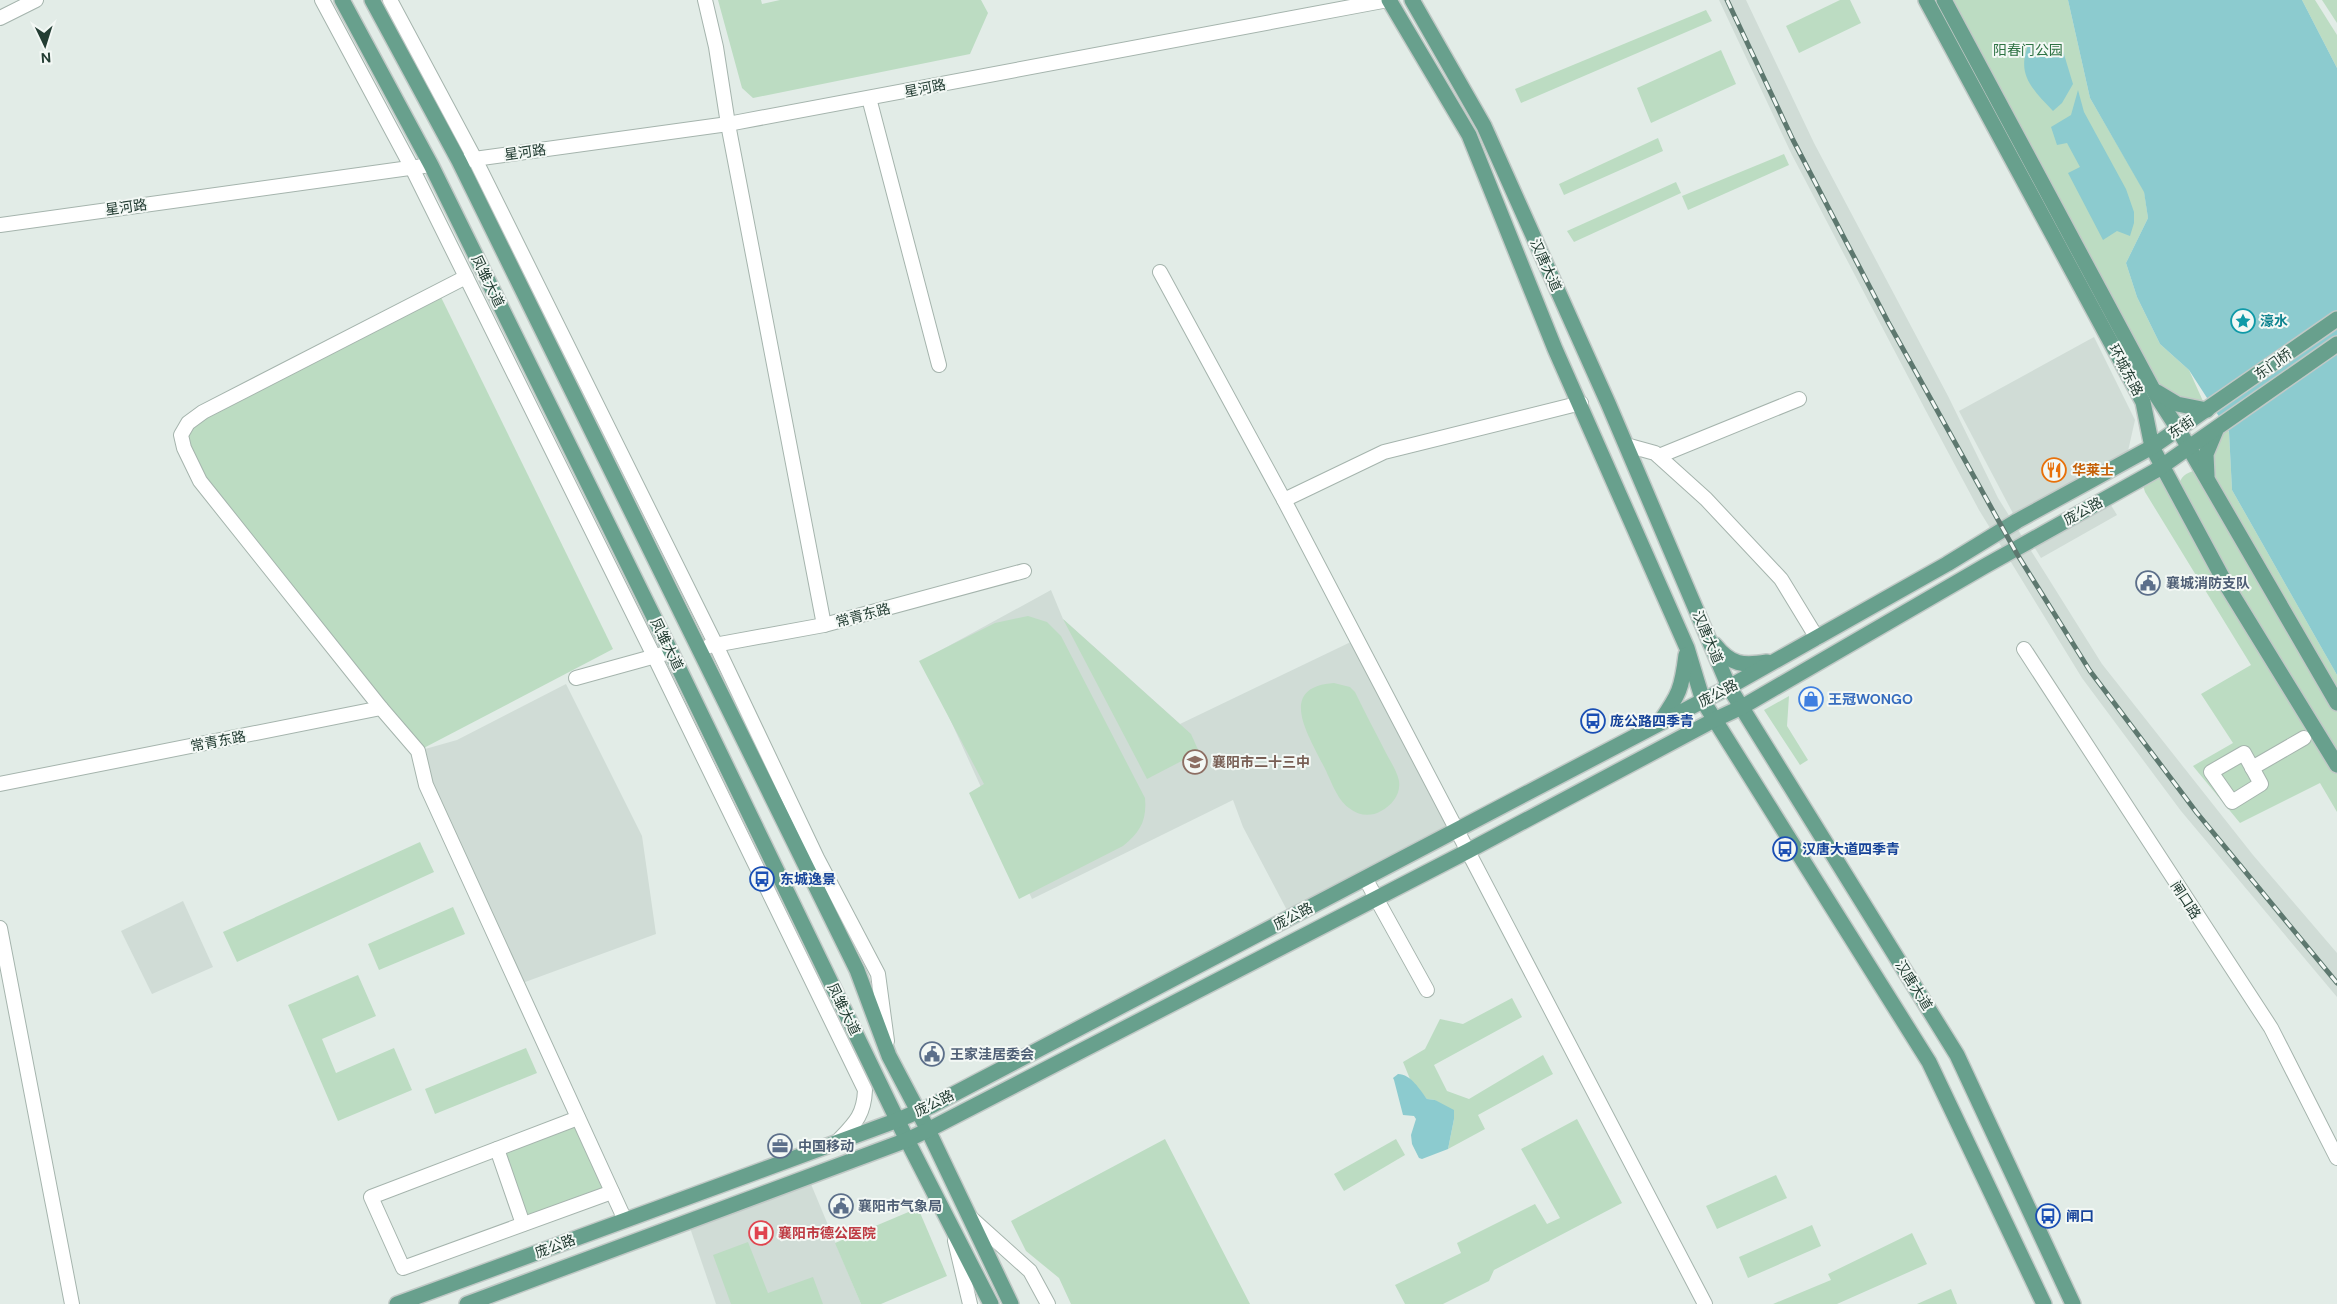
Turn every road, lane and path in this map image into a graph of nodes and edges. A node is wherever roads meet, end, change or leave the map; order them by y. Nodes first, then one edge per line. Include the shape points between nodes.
1 (36, 0) edge
2 (322, 0) edge
3 (342, 0) edge
4 (372, 0) edge
5 (390, 0) edge
6 (706, 0) edge
7 (1388, 0) edge
8 (1412, 0) edge
9 (1926, 0) edge
10 (1944, 0) edge
11 (0, 18) edge
12 (869, 98) junction
13 (728, 124) junction
14 (475, 159) junction
15 (459, 161) junction
16 (431, 165) junction
17 (412, 168) junction
18 (0, 225) edge
19 (1160, 272) dead end
20 (466, 276) junction
21 (2337, 320) edge
22 (2337, 344) edge
23 (939, 365) dead end
24 (2154, 390) junction
25 (1799, 399) dead end
26 (1581, 403) junction
27 (2208, 409) junction
28 (2218, 428) junction
29 (2178, 429) junction
30 (1626, 445) junction
31 (2152, 447) junction
32 (2189, 448) junction
33 (1659, 456) junction
34 (2164, 466) junction
35 (2207, 478) junction
36 (1284, 500) junction
37 (607, 523) junction
38 (656, 561) junction
39 (1024, 571) dead end
40 (624, 598) junction
41 (698, 610) junction
42 (824, 625) junction
43 (1708, 636) junction
44 (1817, 638) junction
45 (716, 645) junction
46 (699, 648) junction
47 (1687, 648) junction
48 (2024, 648) dead end
49 (671, 652) junction
50 (654, 656) junction
51 (1778, 660) junction
52 (576, 678) dead end
53 (1729, 687) junction
54 (1773, 689) junction
55 (1703, 701) junction
56 (2337, 703) edge
57 (1742, 707) junction
58 (382, 708) junction
59 (1714, 720) junction
60 (1658, 725) junction
61 (1754, 727) junction
62 (1688, 734) junction
63 (2304, 738) dead end
64 (1727, 740) junction
65 (2337, 765) edge
66 (2252, 768) dead end
67 (765, 782) junction
68 (0, 784) edge
69 (720, 792) junction
70 (1457, 830) junction
71 (807, 834) junction
72 (762, 841) junction
73 (1468, 851) junction
74 (1365, 878) junction
75 (1376, 898) junction
76 (0, 928) edge
77 (6, 989) edge
78 (1427, 990) dead end
79 (889, 1056) junction
80 (919, 1112) junction
81 (578, 1118) junction
82 (898, 1120) junction
83 (928, 1130) junction
84 (907, 1140) junction
85 (837, 1142) junction
86 (497, 1149) junction
87 (2337, 1158) edge
88 (612, 1192) junction
89 (971, 1218) junction
90 (625, 1220) junction
91 (523, 1224) junction
92 (951, 1226) junction
93 (1001, 1282) junction
94 (988, 1300) edge
95 (72, 1304) edge
96 (397, 1304) edge
97 (467, 1304) edge
98 (970, 1304) edge
99 (1011, 1304) edge
100 (1017, 1304) edge
101 (1048, 1304) edge
102 (1705, 1304) edge
103 (2044, 1304) edge
104 (2073, 1304) edge

1 - 11 street
2 - 17 street
3 - 16 main road, 凤雏大道
4 - 15 main road, 凤雏大道
5 - 14 street
6 - 13 street
7 - 12 street, 星河路
7 - 26 main road, 汉唐大道 via 1469,135 1555,348
8 - 30 main road, 汉唐大道 via 1484,126
9 - 31 main road, 环城东路 via 2143,402
10 - 24 main road, 环城东路
12 - 13 street, 星河路
12 - 23 street
13 - 14 street, 星河路
13 - 42 street
14 - 15 street, 星河路
14 - 41 street
15 - 38 main road, 凤雏大道
16 - 17 street, 星河路
16 - 37 main road, 凤雏大道
17 - 18 street, 星河路
17 - 20 street
19 - 36 street
20 - 40 street
20 - 58 street via 203,412 188,423 181,435 200,481
21 - 27 main road, 东门桥
22 - 28 main road, 东门桥
24 - 27 main road via 2177,404
24 - 29 main road, 环城东路
25 - 33 street
26 - 36 street via 1384,452
26 - 47 main road, 汉唐大道
27 - 29 main road, 东街
28 - 32 main road, 东街
28 - 35 main road via 2206,454
29 - 31 main road, 东街
29 - 32 main road, 环城东路
30 - 33 street
30 - 43 main road, 汉唐大道
31 - 34 main road, 环城东路
31 - 44 main road, 庞公路 via 2017,521
32 - 34 main road, 东街
32 - 35 main road, 环城东路
33 - 44 street via 1706,499 1781,579
34 - 54 main road, 庞公路
34 - 65 main road, 环城东路 via 2227,586
35 - 56 main road, 环城东路
36 - 70 street
37 - 40 street
37 - 49 main road, 凤雏大道
38 - 41 street
38 - 46 main road, 凤雏大道
39 - 42 street, 常青东路
40 - 50 street
41 - 45 street
42 - 45 street, 常青东路
43 - 51 main road via 1731,662 1750,665
43 - 53 main road, 汉唐大道
44 - 51 main road, 庞公路
45 - 46 street, 常青东路
45 - 71 street
46 - 67 main road, 凤雏大道
47 - 55 main road, 汉唐大道
47 - 60 main road via 1684,677 1677,698
48 - 87 street, 闸口路 via 2271,1028
49 - 50 street
49 - 72 main road, 凤雏大道
50 - 52 street
50 - 69 street
51 - 53 main road, 庞公路
53 - 55 main road, 庞公路
53 - 57 main road, 汉唐大道
54 - 57 main road, 庞公路
54 - 61 main road via 1754,711
55 - 59 main road, 汉唐大道
55 - 60 main road, 庞公路
57 - 59 main road, 庞公路
57 - 61 main road, 汉唐大道
58 - 68 street, 常青东路
58 - 81 street via 418,751 426,786
59 - 62 main road, 庞公路
59 - 64 main road, 汉唐大道
60 - 70 main road, 庞公路
61 - 104 main road, 汉唐大道 via 1956,1056
62 - 64 main road via 1707,730
62 - 73 main road, 庞公路
63 - 66 street
64 - 103 main road, 汉唐大道 via 1929,1062
67 - 71 street
67 - 79 main road, 凤雏大道 via 857,970
69 - 72 street
69 - 85 street via 864,1090 858,1121
70 - 73 street
70 - 74 main road, 庞公路
71 - 79 street via 878,974
72 - 82 main road, 凤雏大道
73 - 75 main road, 庞公路
73 - 102 street
74 - 75 street
74 - 80 main road, 庞公路
75 - 78 street
75 - 83 main road, 庞公路
76 - 77 street
77 - 95 street
79 - 80 main road, 凤雏大道
80 - 82 main road, 庞公路
80 - 83 main road, 凤雏大道
81 - 86 street
81 - 88 street
82 - 84 main road, 凤雏大道
82 - 85 main road, 庞公路
83 - 84 main road, 庞公路
83 - 89 main road, 凤雏大道
84 - 92 main road, 凤雏大道
84 - 97 main road, 庞公路
85 - 90 main road, 庞公路
86 - 91 street
86 - 91 street via 371,1197 403,1268
88 - 90 street
88 - 91 street
89 - 93 main road, 凤雏大道
89 - 101 street via 1030,1271
90 - 96 main road, 庞公路
92 - 94 main road, 凤雏大道
92 - 98 street
93 - 99 main road, 凤雏大道
93 - 100 main road, 凤雏大道

